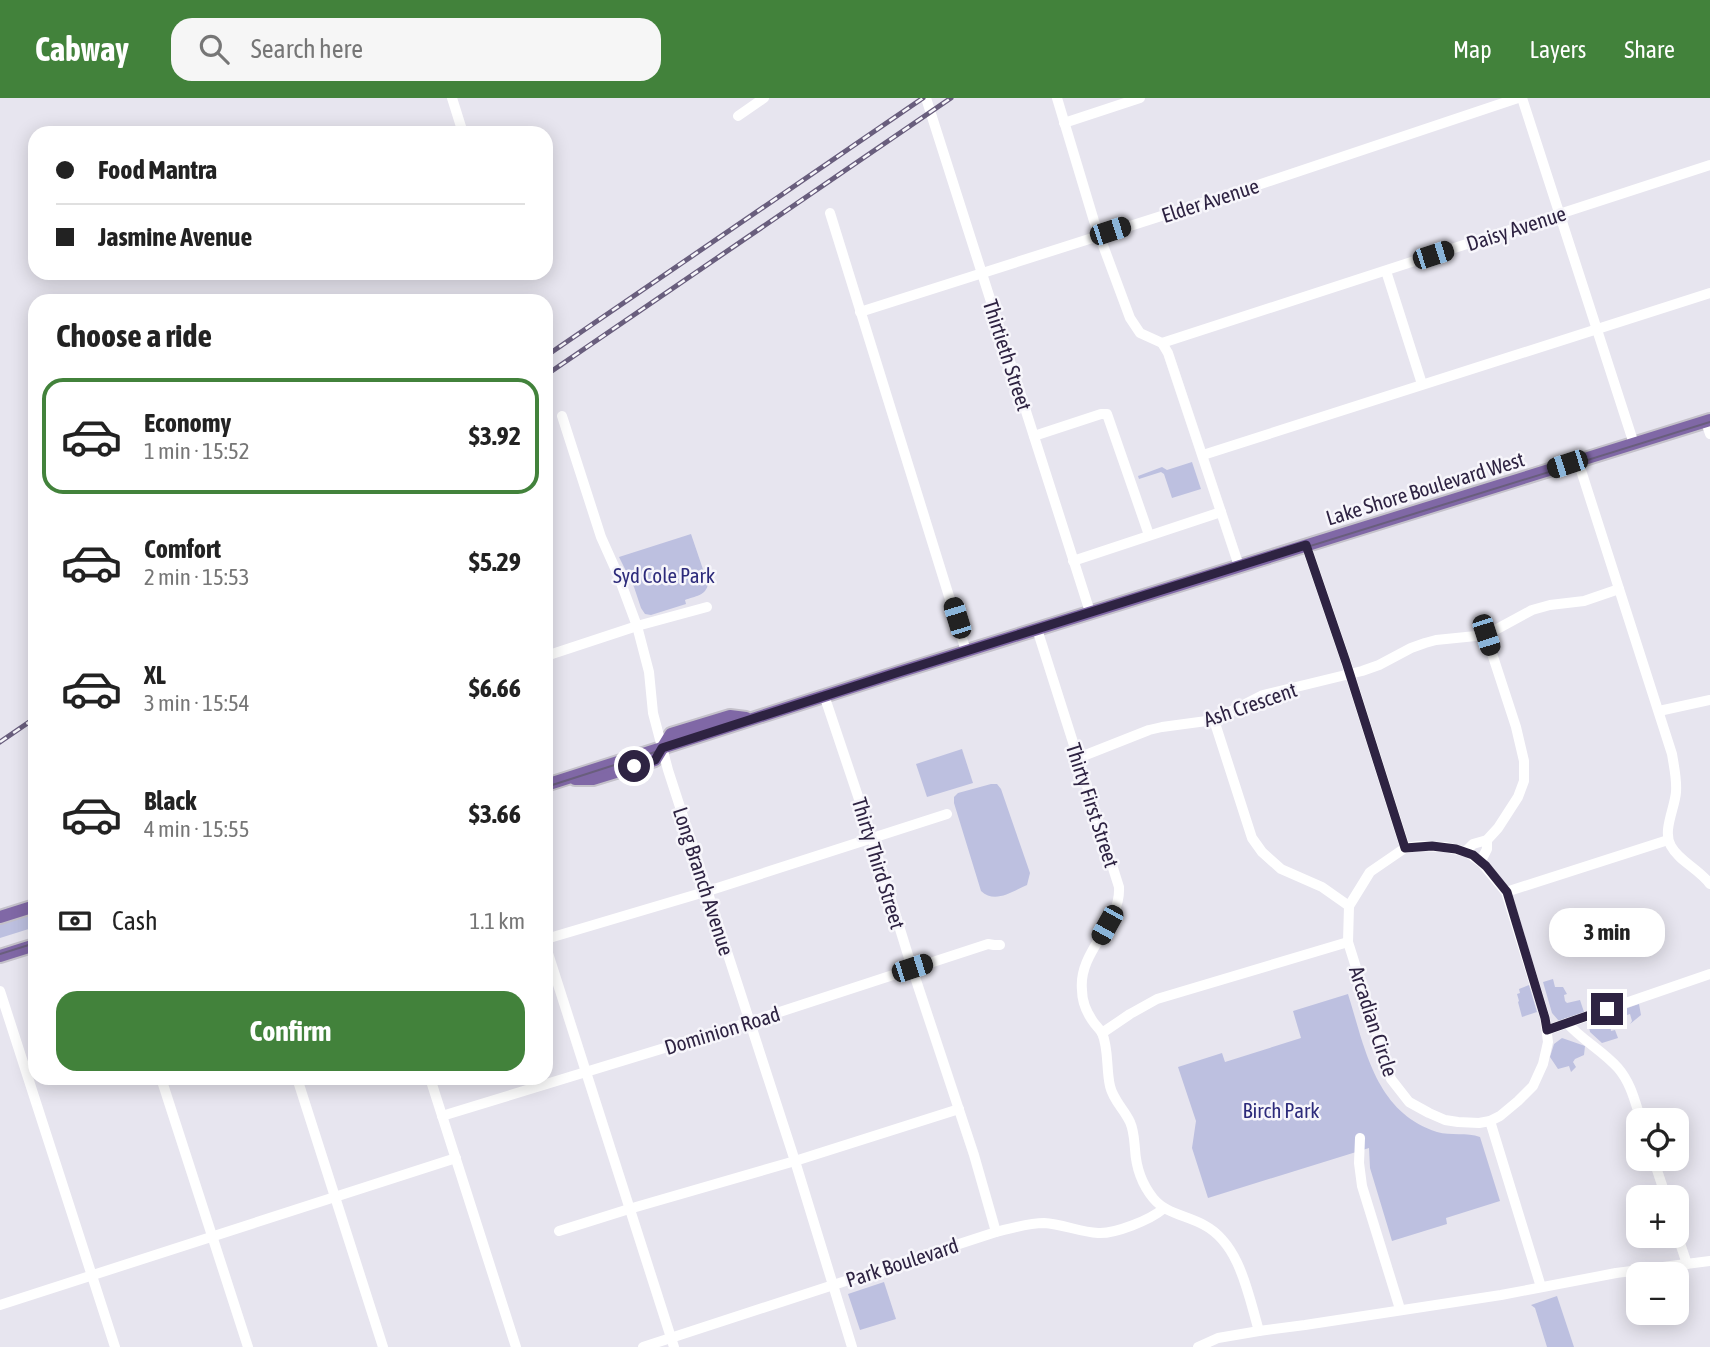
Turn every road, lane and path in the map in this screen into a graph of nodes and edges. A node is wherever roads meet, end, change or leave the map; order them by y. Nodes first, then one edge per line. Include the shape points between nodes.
1 (452, 98) edge
2 (764, 98) edge
3 (926, 98) edge
4 (1056, 98) edge
5 (1140, 98) edge
6 (1520, 98) edge
7 (738, 116) dead end
8 (1065, 123) junction
9 (461, 126) edge
10 (1710, 165) edge
11 (830, 213) dead end
12 (1560, 213) junction
13 (1099, 235) junction
14 (1385, 271) junction
15 (981, 274) junction
16 (1710, 293) edge
17 (860, 312) junction
18 (1597, 328) junction
19 (1161, 343) junction
20 (1422, 384) junction
21 (562, 416) dead end
22 (1709, 425) edge
23 (1034, 436) junction
24 (1634, 444) junction
25 (1203, 455) junction
26 (1578, 461) junction
27 (1221, 512) junction
28 (1149, 534) junction
29 (1306, 545) junction
30 (1073, 561) junction
31 (1239, 566) junction
32 (1619, 589) junction
33 (707, 607) dead end
34 (1090, 612) junction
35 (637, 626) junction
36 (1037, 629) junction
37 (1486, 635) junction
38 (966, 651) junction
39 (553, 654) edge
40 (1350, 674) junction
41 (824, 695) junction
42 (1710, 700) edge
43 (1659, 711) junction
44 (1214, 720) junction
45 (662, 748) junction
46 (1078, 758) junction
47 (553, 783) edge
48 (947, 814) dead end
49 (872, 838) junction
50 (1487, 840) junction
51 (1668, 840) junction
52 (1405, 848) junction
53 (1466, 851) junction
54 (1481, 861) junction
55 (1710, 884) edge
56 (708, 891) junction
57 (1507, 892) junction
58 (1349, 906) junction
59 (28, 908) edge
60 (0, 917) edge
61 (553, 938) edge
62 (1348, 942) junction
63 (1000, 945) dead end
64 (28, 947) edge
65 (0, 956) edge
66 (912, 968) junction
67 (553, 969) edge
68 (1710, 974) edge
69 (0, 991) edge
70 (749, 1022) junction
71 (1567, 1023) junction
72 (1547, 1030) junction
73 (1102, 1034) junction
74 (586, 1072) junction
75 (28, 1078) edge
76 (553, 1082) edge
77 (30, 1085) edge
78 (164, 1085) edge
79 (299, 1085) edge
80 (432, 1085) edge
81 (543, 1085) edge
82 (1637, 1108) edge
83 (959, 1109) junction
84 (442, 1116) junction
85 (1490, 1121) junction
86 (1360, 1138) dead end
87 (456, 1158) junction
88 (795, 1161) junction
89 (335, 1197) junction
90 (629, 1209) junction
91 (1163, 1209) junction
92 (559, 1231) dead end
93 (996, 1232) junction
94 (212, 1237) junction
95 (1710, 1261) edge
96 (1689, 1264) edge
97 (1626, 1272) edge
98 (92, 1276) junction
99 (832, 1284) junction
100 (1541, 1287) junction
101 (0, 1306) edge
102 (1400, 1309) junction
103 (1259, 1331) junction
104 (673, 1343) edge
105 (115, 1347) edge
106 (248, 1347) edge
107 (383, 1347) edge
108 (516, 1347) edge
109 (643, 1347) edge
110 (852, 1347) edge
111 (1198, 1347) edge

1 - 9 street
2 - 7 street
3 - 15 street, Thirtieth Street
4 - 8 street
5 - 8 street
6 - 12 street
6 - 13 street, Elder Avenue
8 - 13 street
10 - 12 street, Daisy Avenue
11 - 17 street
12 - 14 street, Daisy Avenue
12 - 18 street
13 - 15 street, Elder Avenue
13 - 19 street via 1130,318 1140,334
14 - 19 street, Daisy Avenue
14 - 20 street
15 - 17 street, Elder Avenue
15 - 23 street, Thirtieth Street
16 - 18 street
17 - 38 street
18 - 20 street
18 - 24 street
19 - 25 street
20 - 25 street
21 - 35 street, Long Branch Avenue via 601,537
22 - 24 main road, Lake Shore Boulevard West
23 - 28 street via 1107,414
23 - 30 street, Thirtieth Street
24 - 26 main road, Lake Shore Boulevard West
25 - 27 street
26 - 29 main road, Lake Shore Boulevard West
26 - 32 street
27 - 28 street
27 - 31 street
28 - 30 street
29 - 31 main road, Lake Shore Boulevard West
29 - 40 street
30 - 34 street, Thirtieth Street
31 - 34 main road, Lake Shore Boulevard West
32 - 37 street, Ash Crescent via 1532,610
32 - 43 street
33 - 35 street
34 - 36 main road, Lake Shore Boulevard West
35 - 39 street
35 - 45 street, Long Branch Avenue
36 - 38 main road, Lake Shore Boulevard West
36 - 46 street, Thirty First Street
37 - 40 street, Ash Crescent via 1425,643
37 - 50 street via 1524,761 1518,797
38 - 41 main road, Lake Shore Boulevard West
40 - 44 street, Ash Crescent via 1263,695
40 - 52 street
41 - 45 main road, Lake Shore Boulevard West via 750,719 730,716 671,734
41 - 49 street, Thirty Third Street
42 - 43 street
43 - 51 street via 1676,778
44 - 46 street, Ash Crescent via 1162,727
44 - 58 street via 1252,838 1262,852 1281,869 1322,887
45 - 47 main road, Lake Shore Boulevard West via 655,760 618,772
45 - 56 street, Long Branch Avenue
46 - 73 street, Thirty First Street via 1119,887 1118,903 1086,963 1081,982 1087,1011
48 - 49 street
49 - 56 street
49 - 66 street, Thirty Third Street
50 - 53 street
50 - 54 street
51 - 55 street
51 - 57 street
52 - 53 street
52 - 58 street via 1370,872
53 - 54 street
54 - 57 street
56 - 61 street
56 - 70 street, Long Branch Avenue
57 - 72 street
58 - 62 street, Arcadian Circle
59 - 60 main road
62 - 73 street via 1157,999
62 - 85 street, Arcadian Circle via 1398,1090 1413,1105 1445,1120
63 - 66 street, Dominion Road via 988,944
64 - 65 main road
66 - 70 street, Dominion Road
66 - 83 street, Thirty Third Street
67 - 74 street
68 - 71 street
69 - 75 street
70 - 74 street, Dominion Road
70 - 88 street, Long Branch Avenue
71 - 72 street
71 - 82 street via 1618,1068
72 - 85 street via 1545,1058 1533,1086
73 - 91 street, Thirty First Street via 1112,1094 1133,1130 1136,1166
74 - 76 street, Dominion Road
74 - 90 street
77 - 98 street
78 - 94 street
79 - 89 street
80 - 84 street
81 - 84 street, Dominion Road
83 - 88 street
83 - 93 street, Thirty Third Street
84 - 87 street
85 - 100 street
86 - 102 street via 1362,1186
87 - 89 street
87 - 108 street
88 - 90 street
88 - 99 street, Long Branch Avenue
89 - 94 street
89 - 107 street
90 - 92 street
90 - 104 street
91 - 93 street, Park Boulevard via 1146,1220 1105,1233 1042,1223
91 - 103 street via 1203,1224 1227,1245 1239,1266
93 - 99 street, Park Boulevard
94 - 98 street
94 - 106 street
95 - 96 street
97 - 100 street
98 - 101 street
98 - 105 street
99 - 104 street, Park Boulevard
99 - 110 street, Long Branch Avenue
100 - 102 street
102 - 103 street
103 - 111 street
104 - 109 street, Park Boulevard

